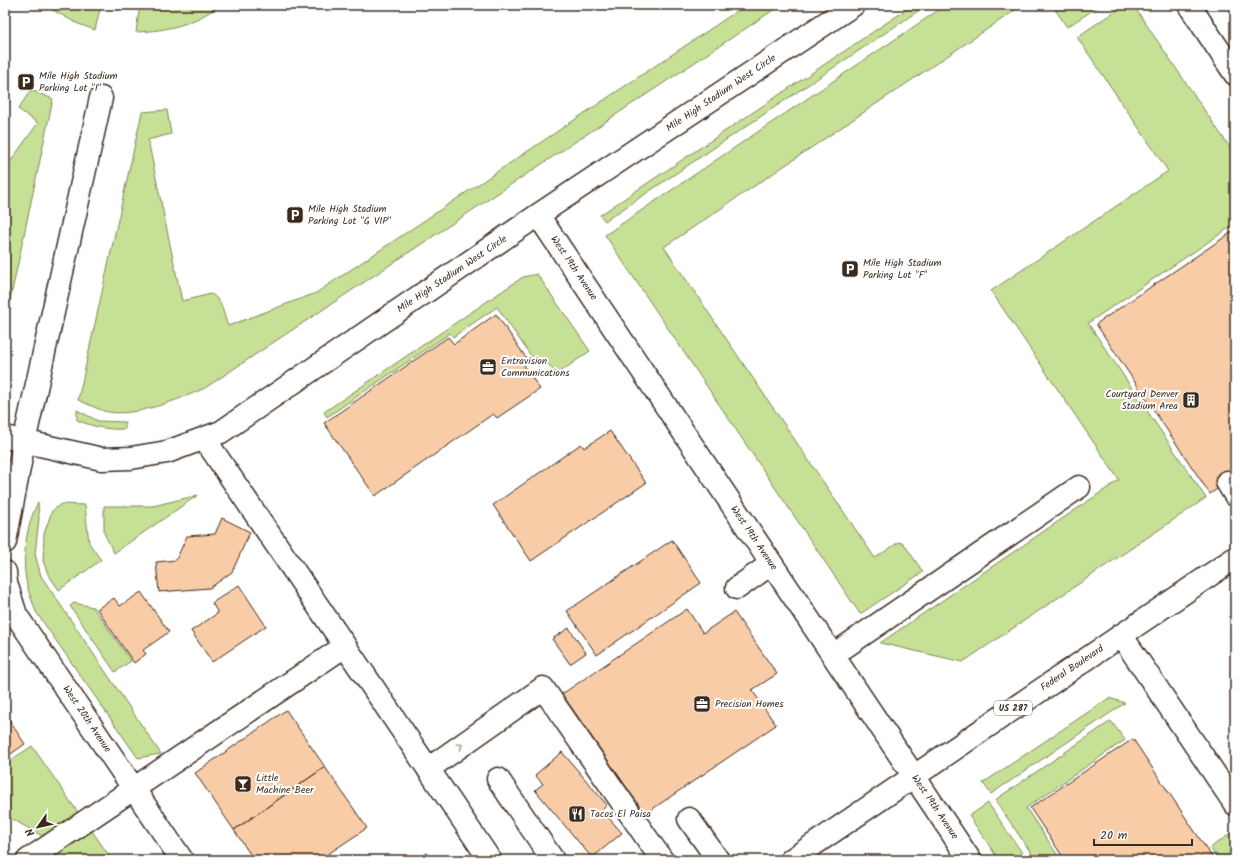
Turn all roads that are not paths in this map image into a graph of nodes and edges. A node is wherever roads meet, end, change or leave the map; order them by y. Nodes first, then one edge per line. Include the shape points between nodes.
1 (853, 5) edge
2 (1189, 5) edge
3 (1235, 74) edge
4 (102, 98) dead end
5 (538, 215) junction
6 (204, 438) junction
7 (15, 439) edge
8 (1079, 487) dead end
9 (5, 542) edge
10 (1235, 558) edge
11 (771, 564) junction
12 (5, 572) edge
13 (737, 588) dead end
14 (1121, 635) junction
15 (345, 646) junction
16 (833, 655) junction
17 (428, 768) junction
18 (914, 776) junction
19 (498, 779) dead end
20 (134, 789) junction
21 (1235, 804) edge
22 (689, 819) dead end
23 (28, 860) edge
24 (182, 860) edge
25 (490, 860) edge
26 (553, 860) edge
27 (662, 860) edge
28 (718, 860) edge
29 (791, 860) edge
30 (970, 860) edge

1 - 5 street, Mile High Stadium West Circle
2 - 3 street
4 - 7 street
5 - 6 street, Mile High Stadium West Circle via 221,432
5 - 11 street, West 19th Avenue
6 - 7 street, Mile High Stadium West Circle via 167,452 131,458 102,459
6 - 15 street
7 - 9 street
8 - 16 street
10 - 14 street, Federal Boulevard / US 287
11 - 13 street
11 - 16 street, West 19th Avenue
12 - 20 street, West 20th Avenue via 16,615
14 - 18 street, Federal Boulevard / US 287
14 - 21 street
15 - 17 street
15 - 20 street
16 - 18 street, West 19th Avenue
17 - 25 street
17 -> 27 street via 543,688
18 - 29 street, Federal Boulevard / US 287
18 - 30 street, West 19th Avenue
19 - 26 street
20 - 23 street
20 - 24 street, West 20th Avenue
22 - 28 street

